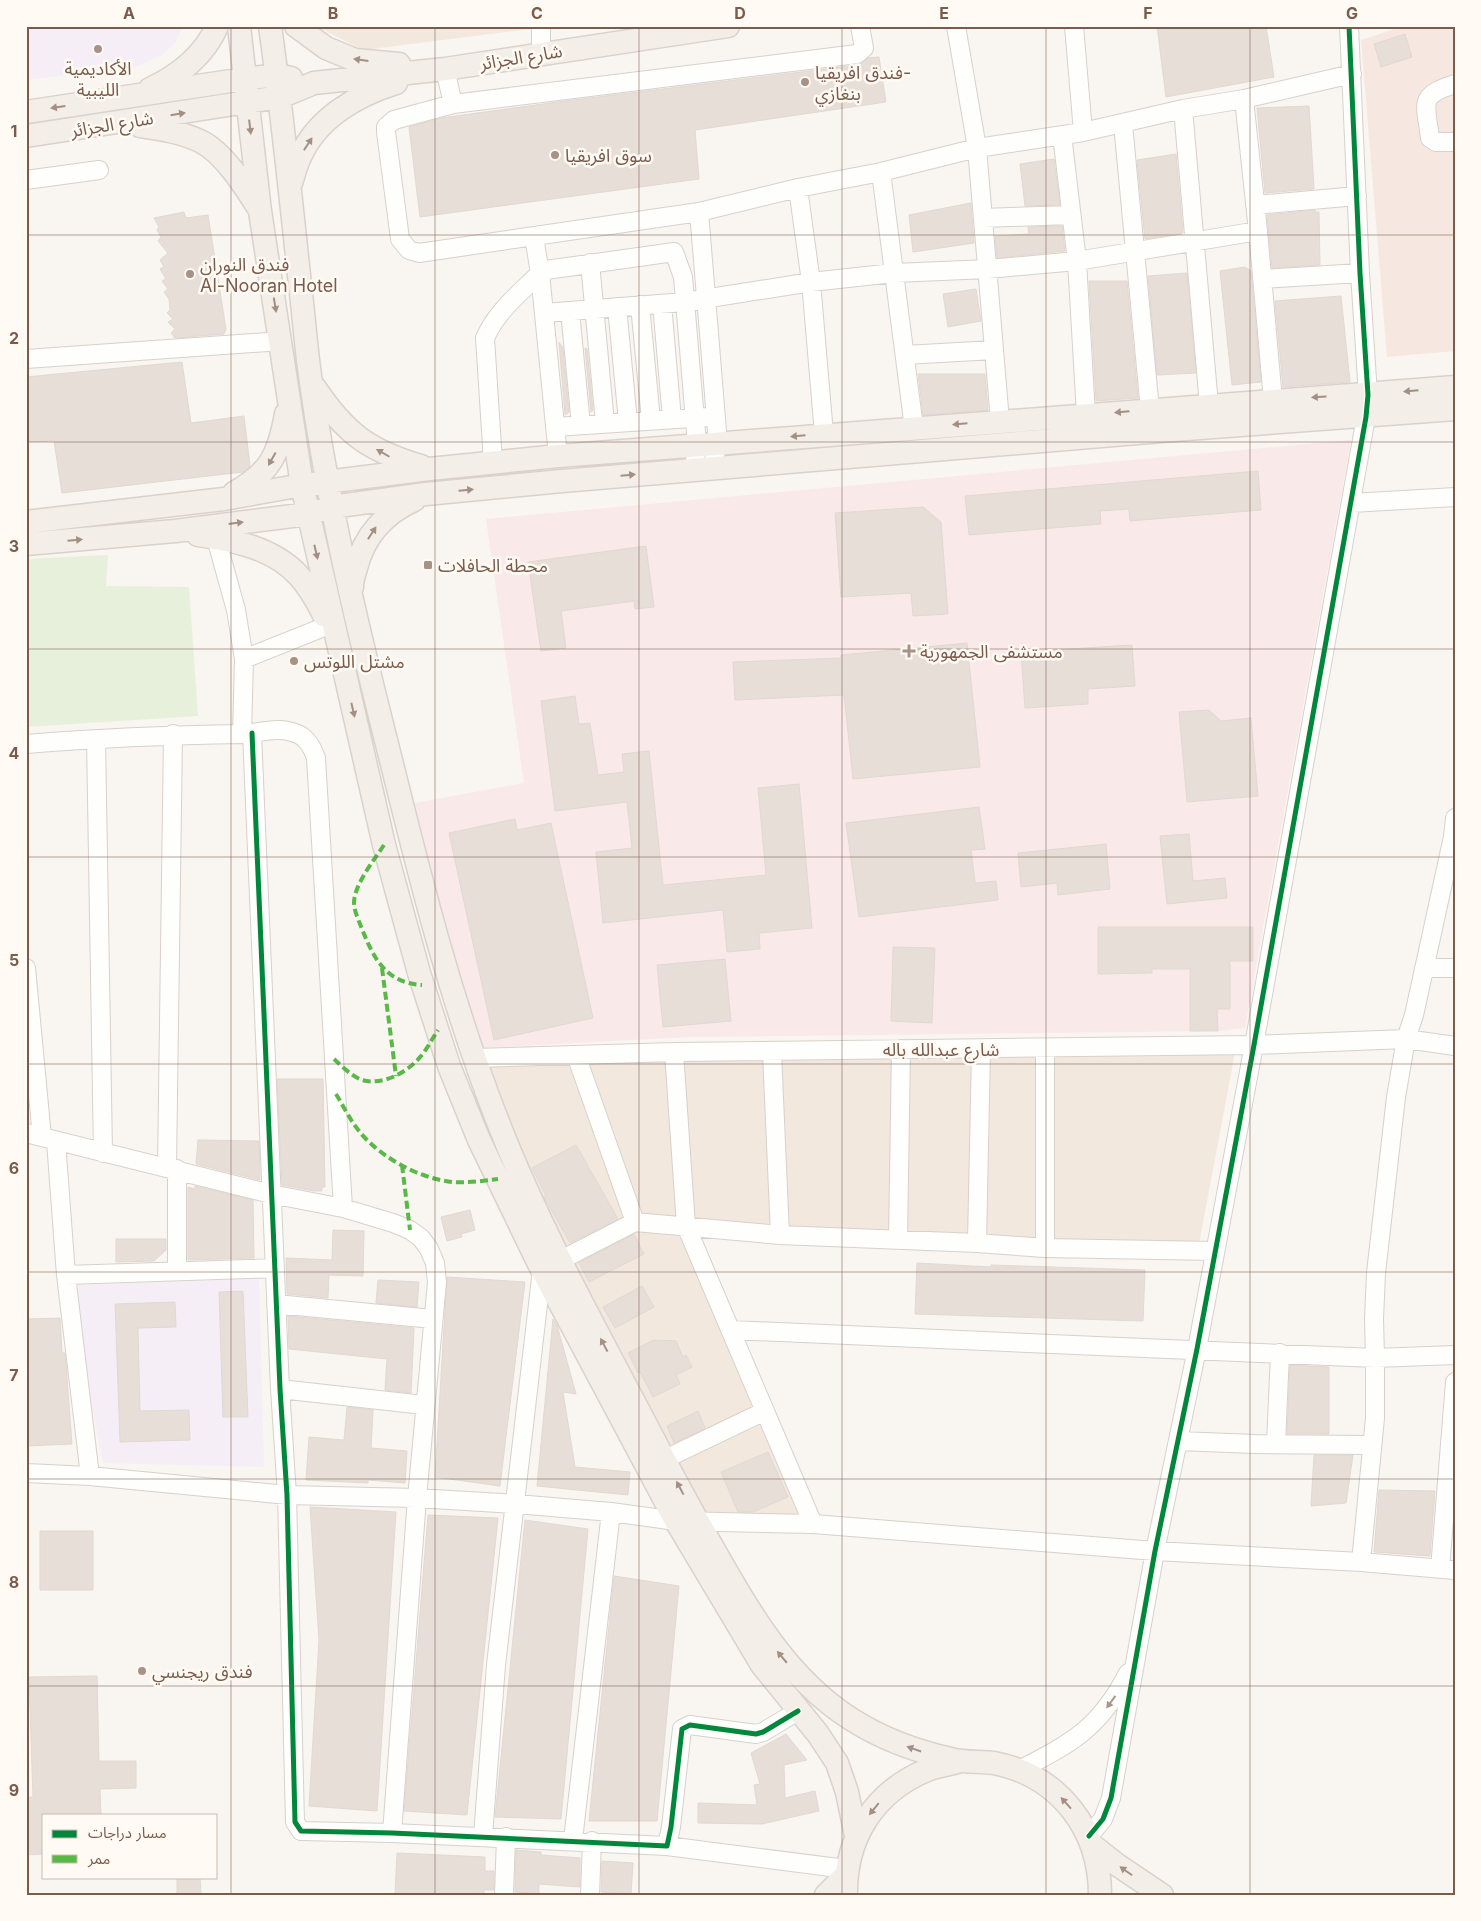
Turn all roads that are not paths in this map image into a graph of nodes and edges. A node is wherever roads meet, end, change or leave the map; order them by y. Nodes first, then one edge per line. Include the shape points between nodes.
1 (216, 26) edge
2 (239, 26) edge
3 (270, 26) edge
4 (296, 26) edge
5 (541, 26) edge
6 (728, 26) edge
7 (860, 26) edge
8 (956, 26) edge
9 (1074, 26) edge
10 (1349, 26) edge
11 (635, 33) edge
12 (542, 54) junction
13 (445, 69) junction
14 (1352, 74) junction
15 (277, 75) junction
16 (244, 79) junction
17 (314, 83) junction
18 (1455, 84) edge
19 (131, 97) junction
20 (280, 98) junction
21 (1244, 99) junction
22 (247, 103) junction
23 (453, 104) junction
24 (1183, 109) junction
25 (26, 112) edge
26 (116, 123) junction
27 (1123, 124) junction
28 (1083, 132) junction
29 (1062, 135) junction
30 (26, 136) edge
31 (1455, 142) edge
32 (977, 148) junction
33 (99, 170) dead end
34 (881, 172) junction
35 (26, 180) edge
36 (798, 188) junction
37 (290, 189) junction
38 (1357, 196) junction
39 (1255, 205) junction
40 (260, 210) junction
41 (699, 212) junction
42 (1071, 215) junction
43 (984, 218) junction
44 (1258, 231) junction
45 (534, 237) junction
46 (1195, 241) junction
47 (1135, 252) junction
48 (1077, 261) junction
49 (590, 263) junction
50 (988, 269) junction
51 (894, 273) junction
52 (1360, 273) junction
53 (540, 274) junction
54 (1263, 279) junction
55 (811, 282) junction
56 (706, 298) junction
57 (685, 302) junction
58 (662, 304) junction
59 (640, 305) junction
60 (617, 307) junction
61 (594, 309) junction
62 (570, 311) junction
63 (544, 313) junction
64 (280, 342) junction
65 (994, 350) junction
66 (905, 355) junction
67 (26, 359) edge
68 (311, 382) junction
69 (1455, 387) edge
70 (1368, 394) junction
71 (289, 395) junction
72 (1273, 400) junction
73 (1209, 405) junction
74 (1455, 409) edge
75 (1150, 410) junction
76 (1086, 415) junction
77 (716, 416) junction
78 (695, 417) junction
79 (1366, 417) junction
80 (672, 419) junction
81 (651, 420) junction
82 (1000, 421) junction
83 (628, 422) junction
84 (605, 424) junction
85 (581, 425) junction
86 (555, 427) junction
87 (914, 428) junction
88 (824, 434) junction
89 (708, 444) junction
90 (558, 456) junction
91 (493, 462) junction
92 (429, 469) junction
93 (703, 469) junction
94 (328, 482) junction
95 (302, 485) junction
96 (426, 494) junction
97 (1455, 497) edge
98 (224, 499) junction
99 (1351, 503) junction
100 (332, 507) junction
101 (308, 514) junction
102 (26, 522) edge
103 (174, 531) junction
104 (216, 538) junction
105 (26, 544) edge
106 (354, 612) junction
107 (333, 632) junction
108 (244, 658) junction
109 (247, 733) junction
110 (173, 734) junction
111 (96, 739) junction
112 (26, 744) edge
113 (1455, 818) edge
114 (26, 968) edge
115 (1424, 968) junction
116 (1455, 968) edge
117 (1406, 1039) junction
118 (1254, 1045) junction
119 (1455, 1046) edge
120 (1045, 1048) junction
121 (902, 1049) junction
122 (981, 1050) junction
123 (674, 1052) junction
124 (772, 1052) junction
125 (576, 1055) junction
126 (474, 1058) junction
127 (42, 1137) edge
128 (102, 1153) junction
129 (172, 1168) junction
130 (271, 1194) junction
131 (343, 1208) junction
132 (636, 1222) junction
133 (686, 1226) junction
134 (780, 1235) junction
135 (898, 1240) junction
136 (977, 1243) junction
137 (1045, 1248) junction
138 (1215, 1251) junction
139 (552, 1265) junction
140 (275, 1268) junction
141 (177, 1270) junction
142 (66, 1275) junction
143 (276, 1304) junction
144 (433, 1319) junction
145 (730, 1330) junction
146 (1197, 1349) junction
147 (1280, 1353) junction
148 (1455, 1355) edge
149 (1376, 1358) junction
150 (1455, 1382) edge
151 (280, 1389) junction
152 (424, 1405) junction
153 (765, 1411) junction
154 (1178, 1441) junction
155 (1276, 1444) junction
156 (1372, 1445) junction
157 (665, 1460) junction
158 (26, 1473) edge
159 (90, 1476) junction
160 (286, 1494) junction
161 (417, 1498) junction
162 (516, 1504) junction
163 (611, 1512) junction
164 (676, 1522) junction
165 (698, 1522) junction
166 (813, 1524) junction
167 (1155, 1551) junction
168 (1361, 1562) junction
169 (1447, 1570) edge
170 (1136, 1659) junction
171 (798, 1711) junction
172 (960, 1762) junction
173 (1019, 1770) junction
174 (392, 1832) junction
175 (483, 1836) junction
176 (856, 1836) junction
177 (506, 1837) junction
178 (573, 1840) junction
179 (592, 1841) junction
180 (1091, 1841) junction
181 (668, 1846) junction
182 (846, 1880) edge
183 (504, 1895) edge
184 (590, 1895) edge
185 (826, 1895) edge
186 (1100, 1895) edge
187 (1162, 1895) edge

1 - 19 main road via 211,40 191,63 164,82
2 - 16 main road
3 - 15 main road
13 -> 4 main road via 355,60 326,48
5 - 12 street
6 - 11 main road, شارع الجزائر
7 - 23 street via 864,48 857,54
8 - 32 street
9 - 28 street
10 - 14 street
11 - 12 main road, شارع الجزائر
12 - 13 main road, شارع الجزائر
13 - 17 main road, شارع الجزائر
13 - 23 street
37 -> 13 main road via 300,157 310,140 344,106 373,90
14 - 21 street
14 - 38 street
15 - 16 main road, شارع الجزائر
15 - 17 main road, شارع الجزائر
15 - 20 main road
16 - 19 main road, شارع الجزائر
16 - 22 main road
17 - 20 main road, شارع الجزائر
18 - 31 street via 1437,89 1426,102 1430,138 1436,142
19 -> 25 main road, شارع الجزائر
20 - 22 main road, شارع الجزائر
20 - 37 main road
21 - 24 street
21 - 39 street
26 -> 22 main road, شارع الجزائر
22 -> 40 main road
23 - 45 street via 394,120 386,127 400,239 409,250 419,253
24 - 27 street
24 - 46 street
26 - 30 main road, شارع الجزائر
26 - 40 main road via 166,130 201,141 225,161
27 - 28 street
27 - 47 street
28 - 29 street
29 - 32 street
29 - 42 street
32 - 34 street
32 - 43 street
33 - 35 street
34 - 36 street
34 - 51 street
36 - 41 street
36 - 55 street
37 - 68 main road
38 - 39 street
38 - 52 street
39 - 44 street
40 -> 64 main road
41 - 45 street
41 - 56 street
42 - 43 street
42 - 48 street
43 - 50 street
44 - 46 street
44 - 54 street
45 - 53 street
46 - 47 street
46 - 73 street
47 - 48 street
47 - 75 street
48 - 50 street
48 - 76 street
49 - 53 street via 552,268
49 - 57 street via 674,252 683,277
49 - 61 street
50 - 51 street
50 - 65 street
51 - 55 street
51 - 66 street
52 - 54 street
52 - 70 street
53 - 63 street
53 - 91 street via 502,311 485,338
54 - 72 street
55 - 56 street
55 - 88 street
56 - 57 street
56 - 77 street
57 - 58 street
57 - 78 street
58 - 59 street
58 - 80 street
59 - 60 street
59 - 81 street
60 - 61 street
60 - 83 street
61 - 62 street
61 - 84 street
62 - 63 street
62 - 85 street
63 - 86 street
64 - 67 street
64 - 71 main road
65 - 66 street
65 - 82 street
66 - 87 street
92 -> 68 main road via 392,458 360,439 332,413
68 - 94 main road
69 -> 70 main road
70 -> 72 main road
70 - 79 street
71 - 95 main road
71 -> 98 main road via 280,446 267,468 248,486
72 - 73 main road
73 - 75 main road
74 - 79 main road
75 -> 76 main road
76 - 82 main road
77 - 78 street
77 - 89 street
78 - 80 street
78 - 89 street
79 - 93 main road
79 - 99 street
80 - 81 street
81 - 83 street
82 -> 87 main road
83 - 84 street
84 - 85 street
85 - 86 street
86 - 90 street
87 - 88 main road
88 -> 89 main road
89 - 90 main road
89 - 93 street
90 - 91 main road
91 - 92 main road
92 - 94 main road
96 -> 93 main road
94 - 95 main road
94 - 100 main road
95 - 98 main road
95 - 101 main road
96 - 100 main road
106 -> 96 main road via 352,582 360,552 376,526 398,506
97 - 99 street
98 - 102 main road
99 - 118 street
100 - 101 main road
100 - 106 main road
103 -> 101 main road
101 -> 107 main road
103 - 104 main road
105 -> 103 main road
104 - 107 main road via 250,546 279,558 299,575
104 - 108 street via 236,610
106 - 126 main road via 440,949
107 - 108 street
107 -> 139 main road via 384,845 422,985 449,1066 479,1140
108 - 109 street
109 - 110 street
109 - 130 street
109 - 131 street via 284,730 296,733 307,740 316,758
110 - 111 street
110 - 129 street
111 - 112 street
111 - 128 street
113 - 115 street
114 - 127 street
115 - 116 street
115 - 117 street
117 - 118 street, شارع عبدالله باله
117 - 119 street, شارع عبدالله باله
117 - 149 street via 1396,1097 1376,1274
118 - 120 street, شارع عبدالله باله
118 - 138 street
120 - 122 street, شارع عبدالله باله
120 - 137 street
121 - 122 street, شارع عبدالله باله
121 - 124 street, شارع عبدالله باله
121 - 135 street
122 - 136 street
123 - 124 street, شارع عبدالله باله
123 - 125 street, شارع عبدالله باله
123 - 133 street
124 - 134 street
125 - 126 street, شارع عبدالله باله
125 - 132 street
126 - 139 main road
127 - 128 street
127 - 142 street
128 - 129 street
129 - 130 street
129 - 141 street
130 - 131 street
130 - 140 street
131 - 144 street via 393,1223 421,1238 435,1263 437,1282
132 - 133 street
132 - 139 street
133 - 134 street
133 - 145 street
134 - 135 street
135 - 136 street
136 - 137 street
137 - 138 street
138 - 146 street
157 -> 139 main road via 602,1342
139 - 162 street
139 - 164 main road
140 - 141 street
140 - 143 street
141 - 142 street
142 - 159 street
143 - 144 street
143 - 151 street
144 - 152 street
145 - 146 street
145 - 153 street
146 - 147 street
146 - 154 street
147 - 149 street
147 - 155 street
148 - 149 street
149 - 156 street
150 - 169 street
151 - 152 street
151 - 160 street
152 - 161 street
153 - 157 street
153 - 166 street
154 - 155 street
154 - 167 street
155 - 156 street
156 - 168 street
165 -> 157 main road
158 - 159 street
159 - 160 street
160 - 161 street
160 - 174 street via 294,1822 301,1831
161 - 162 street
161 - 174 street
162 - 163 street
162 - 175 street via 496,1665
163 - 164 street
163 - 178 street
164 - 165 street
164 - 171 main road via 762,1665
165 - 166 street
172 -> 165 main road via 884,1738 846,1717 810,1687 756,1623
166 - 167 street
167 - 168 street
167 - 170 street
168 - 169 street
170 -> 173 street via 1101,1716 1079,1737
170 - 180 street via 1111,1798
171 - 176 main road via 837,1763
171 - 181 street via 756,1734 690,1725 682,1729
172 - 173 main road via 990,1762
172 -> 176 main road via 928,1769 898,1785 874,1808
180 -> 173 main road via 1077,1815 1061,1797
174 - 175 street
175 - 177 street
176 - 182 main road
177 - 178 street
177 - 183 street
178 - 179 street
179 - 181 street
179 - 184 street
180 - 186 main road via 1099,1868
187 -> 180 main road via 1116,1864
181 - 182 street
182 - 185 main road

